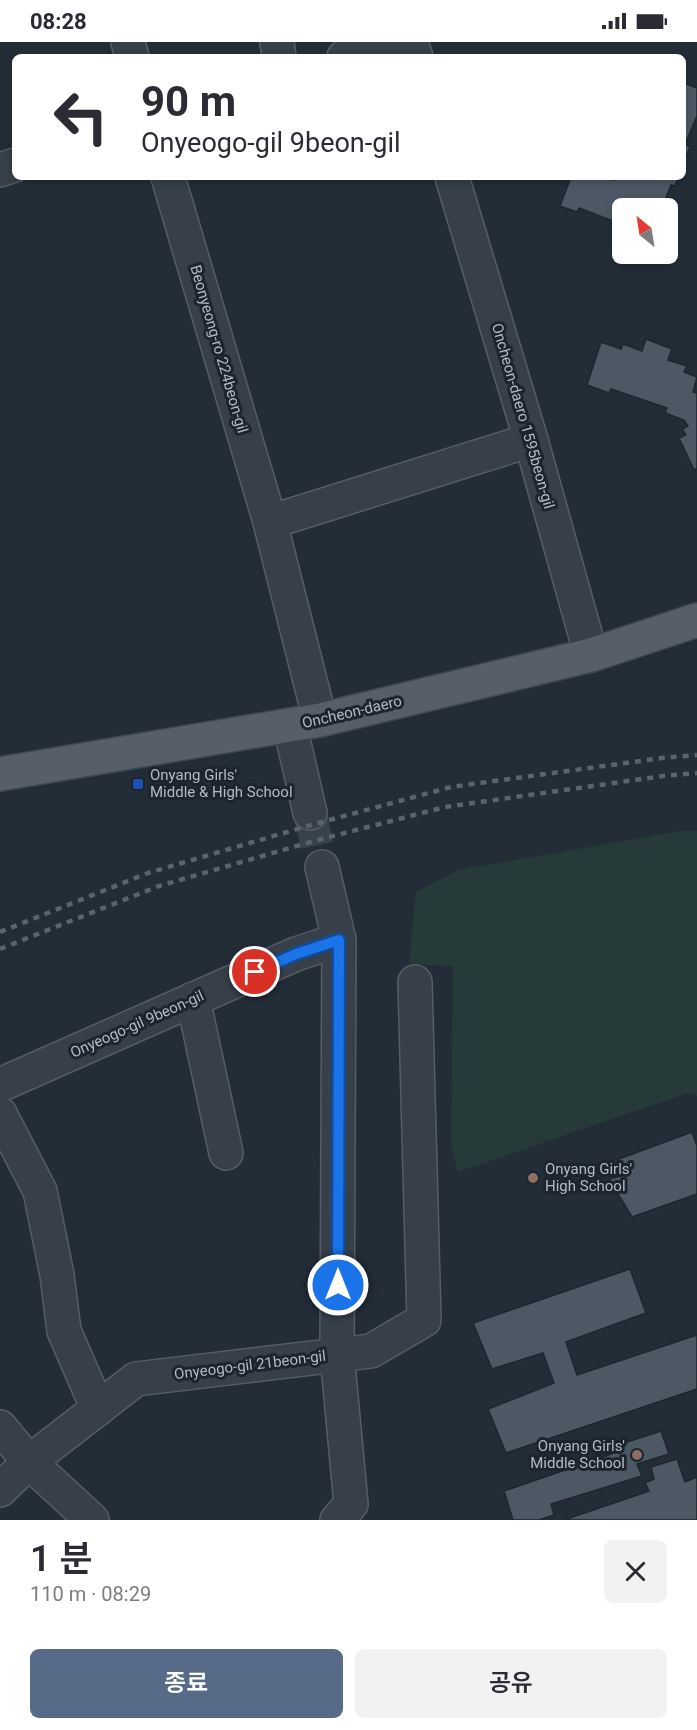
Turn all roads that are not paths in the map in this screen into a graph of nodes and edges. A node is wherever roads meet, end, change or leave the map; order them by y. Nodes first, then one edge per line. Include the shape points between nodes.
1 (390, 42) edge
2 (353, 54) edge
3 (169, 180) edge
4 (453, 180) edge
5 (531, 440) junction
6 (270, 522) junction
7 (697, 621) edge
8 (591, 655) junction
9 (305, 723) junction
10 (0, 774) edge
11 (310, 813) tunnel mouth
12 (322, 867) tunnel mouth
13 (339, 940) junction
14 (415, 982) dead end
15 (193, 999) junction
16 (0, 1085) edge
17 (0, 1114) edge
18 (226, 1153) dead end
19 (337, 1354) junction
20 (98, 1409) junction
21 (0, 1426) edge
22 (29, 1462) junction
23 (0, 1490) edge
24 (353, 1515) edge
25 (92, 1520) edge

1 - 2 street
3 - 6 street, Beonyeong-ro 224beon-gil
4 - 5 street, Oncheon-daero 1595beon-gil
5 - 6 street
5 - 8 street, Oncheon-daero 1595beon-gil
6 - 9 street, Beonyeong-ro 224beon-gil
7 - 8 main road, Oncheon-daero
8 - 9 main road, Oncheon-daero
9 - 10 main road, Oncheon-daero
9 - 11 street
12 - 13 street
13 - 15 street, Onyeogo-gil 9beon-gil via 296,954
13 - 19 street, Onyeogo-gil 21beon-gil
14 - 19 street via 424,1320 371,1351
15 - 16 street, Onyeogo-gil 9beon-gil
15 - 18 street
17 - 20 street via 40,1191 64,1331
19 - 20 street, Onyeogo-gil 21beon-gil via 136,1379
19 - 24 street
20 - 22 street, Onyeogo-gil 21beon-gil
21 - 22 street
22 - 23 street, Onyeogo-gil 21beon-gil
22 - 25 street

